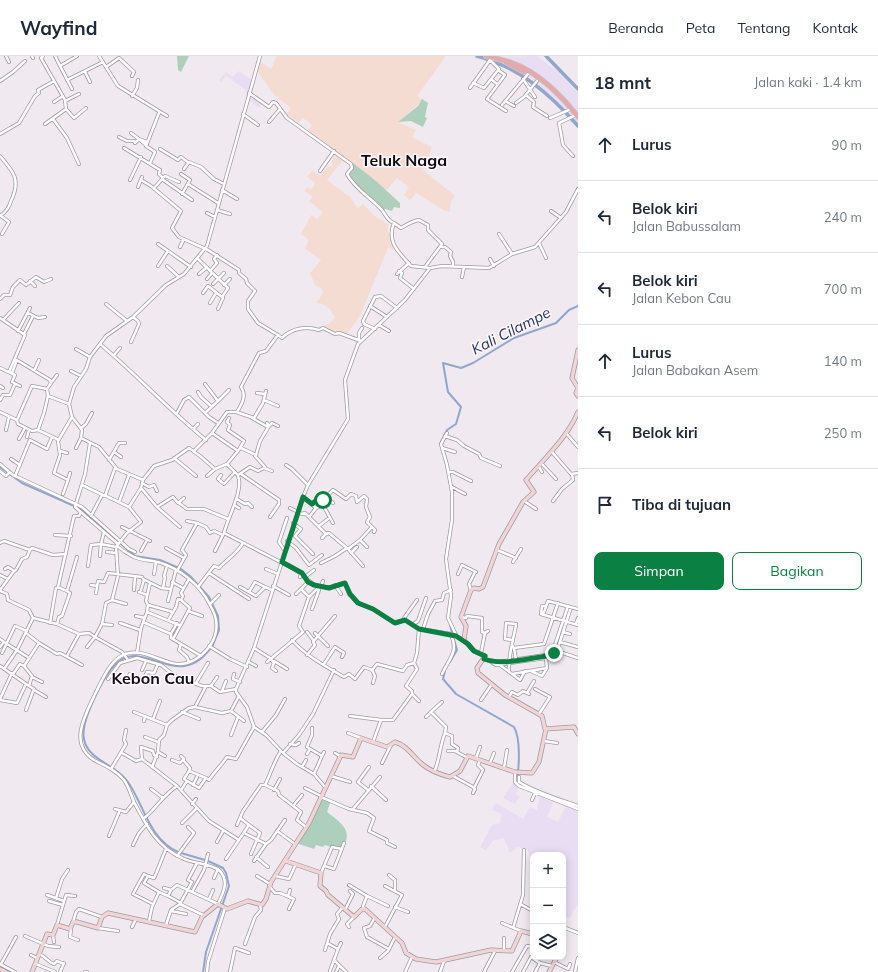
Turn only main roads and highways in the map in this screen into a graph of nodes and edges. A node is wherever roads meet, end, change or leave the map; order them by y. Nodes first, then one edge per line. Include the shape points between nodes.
1 (486, 56) edge
2 (506, 62) junction
3 (573, 117) edge
4 (578, 122) edge

1 - 2 main road
2 - 3 main road via 536,83
2 - 3 main road via 522,67 548,86
3 - 4 main road

